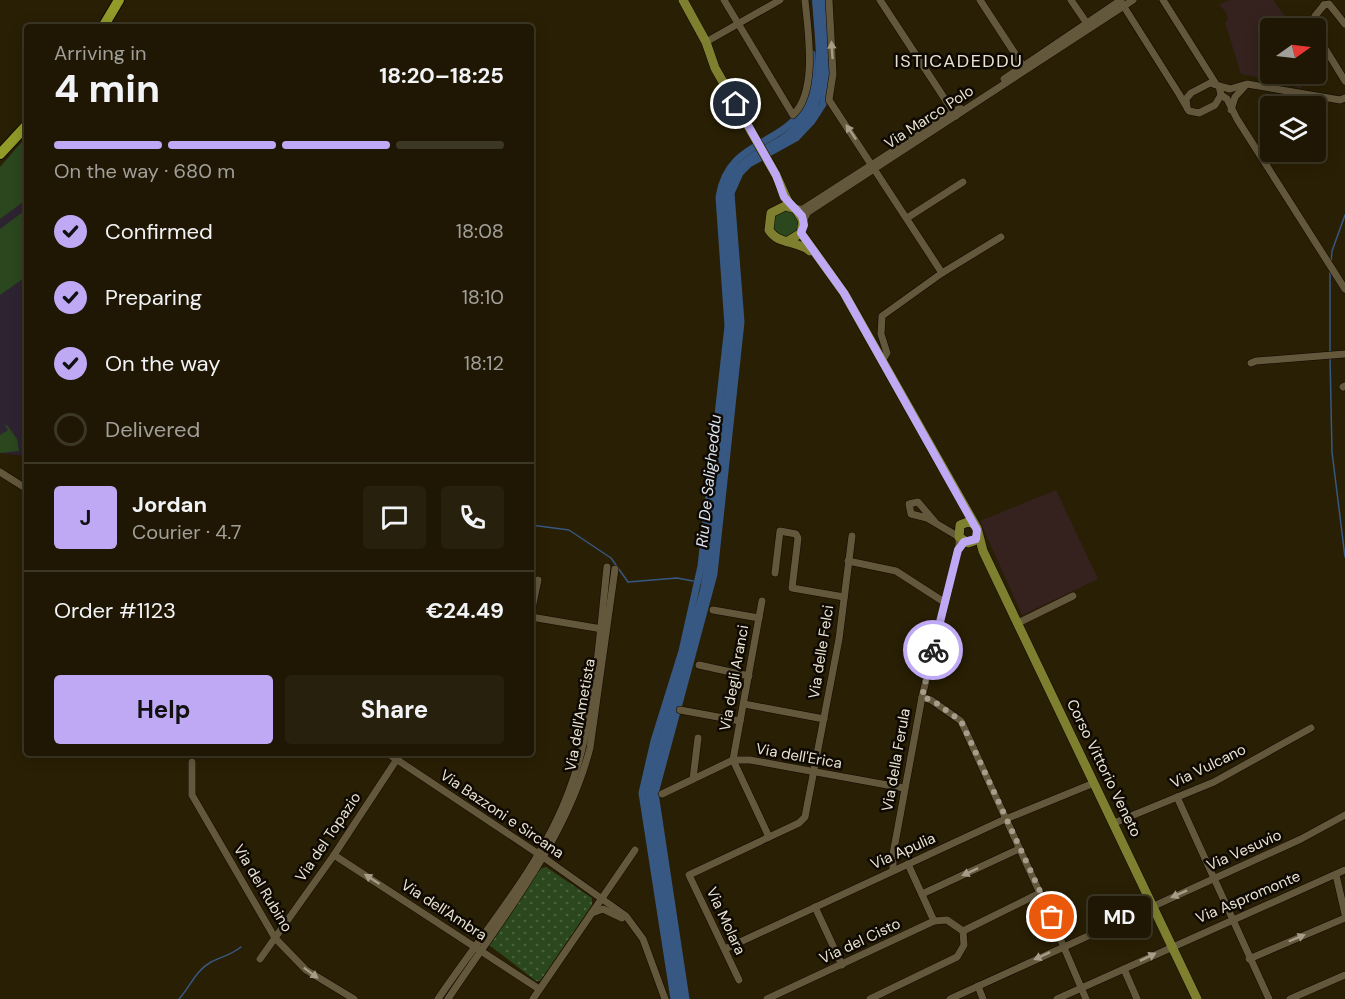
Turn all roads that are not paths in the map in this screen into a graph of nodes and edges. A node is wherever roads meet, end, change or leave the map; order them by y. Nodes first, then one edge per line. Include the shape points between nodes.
1 (119, 0) edge
2 (682, 0) edge
3 (724, 0) edge
4 (780, 0) edge
5 (805, 0) edge
6 (829, 0) edge
7 (880, 0) edge
8 (980, 0) edge
9 (1071, 0) edge
10 (1133, 0) edge
11 (1163, 0) edge
12 (770, 2) edge
13 (1121, 2) edge
14 (1326, 2) edge
15 (1314, 18) edge
16 (105, 24) edge
17 (1345, 24) edge
18 (737, 25) junction
19 (1088, 25) junction
20 (706, 42) junction
21 (1326, 50) edge
22 (1025, 69) junction
23 (1345, 81) edge
24 (1247, 84) junction
25 (1217, 85) junction
26 (1240, 91) junction
27 (1179, 94) junction
28 (1221, 95) junction
29 (1188, 96) junction
30 (1343, 99) edge
31 (1215, 105) junction
32 (1186, 108) junction
33 (1231, 110) junction
34 (955, 114) junction
35 (24, 128) edge
36 (0, 154) edge
37 (874, 166) junction
38 (963, 182) dead end
39 (780, 185) junction
40 (776, 208) junction
41 (793, 208) junction
42 (907, 218) junction
43 (803, 221) junction
44 (801, 233) junction
45 (1001, 237) dead end
46 (788, 241) junction
47 (814, 254) junction
48 (942, 273) junction
49 (1341, 275) edge
50 (1343, 286) edge
51 (1343, 355) edge
52 (882, 361) junction
53 (1251, 363) dead end
54 (0, 472) edge
55 (24, 487) edge
56 (956, 494) junction
57 (922, 508) junction
58 (917, 515) junction
59 (935, 522) junction
60 (974, 524) junction
61 (961, 525) junction
62 (945, 528) junction
63 (852, 536) dead end
64 (966, 541) junction
65 (848, 561) junction
66 (611, 568) dead end
67 (775, 573) dead end
68 (538, 580) dead end
69 (1073, 596) dead end
70 (844, 597) junction
71 (534, 600) edge
72 (762, 601) dead end
73 (944, 603) junction
74 (713, 610) dead end
75 (534, 616) edge
76 (759, 618) junction
77 (1018, 623) junction
78 (604, 629) junction
79 (699, 665) dead end
80 (749, 676) junction
81 (922, 697) junction
82 (744, 704) junction
83 (680, 710) dead end
84 (824, 719) junction
85 (740, 721) junction
86 (1311, 728) dead end
87 (698, 738) dead end
88 (399, 756) edge
89 (733, 760) junction
90 (192, 762) dead end
91 (815, 772) junction
92 (693, 779) junction
93 (1094, 783) junction
94 (904, 788) junction
95 (662, 795) dead end
96 (1177, 796) junction
97 (1345, 814) edge
98 (1005, 819) junction
99 (1114, 824) junction
100 (769, 837) junction
101 (1019, 849) junction
102 (635, 850) dead end
103 (334, 855) junction
104 (540, 855) junction
105 (908, 864) junction
106 (893, 870) junction
107 (1345, 870) edge
108 (689, 874) joint
109 (1336, 874) junction
110 (1214, 878) junction
111 (1040, 893) junction
112 (922, 894) junction
113 (602, 898) junction
114 (1153, 906) junction
115 (815, 907) junction
116 (591, 913) junction
117 (1345, 916) edge
118 (1232, 918) junction
119 (934, 921) junction
120 (635, 926) junction
121 (963, 931) junction
122 (275, 938) junction
123 (1063, 946) junction
124 (1172, 946) junction
125 (477, 948) junction
126 (725, 949) junction
127 (260, 959) dead end
128 (1250, 959) junction
129 (842, 965) junction
130 (1124, 969) junction
131 (1345, 975) edge
132 (739, 980) dead end
133 (978, 986) junction
134 (1080, 987) junction
135 (539, 989) junction
136 (665, 997) edge
137 (354, 999) edge
138 (438, 999) edge
139 (448, 999) edge
140 (533, 999) edge
141 (656, 999) edge
142 (767, 999) edge
143 (870, 999) edge
144 (950, 999) edge
145 (984, 999) edge
146 (1057, 999) edge
147 (1086, 999) edge
148 (1137, 999) edge
149 (1197, 999) edge
150 (1269, 999) edge
151 (1290, 999) edge

1 - 16 highway
2 - 20 main road
3 - 18 street
4 - 12 street
5 - 18 street via 807,93 793,115
37 -> 6 street via 830,100 833,74
7 - 34 street
8 - 22 street
9 - 19 street
10 - 13 street, Via Marco Polo
11 - 25 street
12 - 18 street
13 - 19 street, Via Marco Polo
13 - 27 street
14 - 15 street
14 - 17 street
18 - 20 street
19 - 22 street, Via Marco Polo
20 - 39 main road via 715,68
21 - 23 street
22 - 34 street, Via Marco Polo
24 - 25 street via 1230,89
24 - 26 street
24 - 30 street
25 - 28 street
25 - 29 street via 1206,85
26 - 28 street
26 - 33 street
27 - 29 street
27 - 32 street
28 - 31 street
28 - 33 street
29 - 32 street
31 - 32 street via 1199,113
31 - 33 street via 1222,104
33 - 49 street via 1325,258
34 - 37 street, Via Marco Polo
35 - 36 highway
37 - 41 street, Via Marco Polo via 803,209
37 - 42 street
37 - 43 street, Via Marco Polo via 807,212
38 - 42 street
39 - 40 main road
39 - 41 main road
40 - 41 main road
40 - 46 main road via 769,218 769,230 776,239
41 - 43 main road
42 - 48 street
43 - 44 main road
44 - 46 main road
44 - 47 main road
45 - 48 street
46 - 47 main road via 801,244
47 - 52 main road via 838,284
48 - 52 street via 882,316 881,334 887,353
49 - 50 street
51 - 53 street
52 - 56 main road
54 - 55 street
56 - 60 main road
56 - 61 main road
57 - 58 street
57 - 58 street via 918,502 909,504 909,512
57 - 59 street
58 - 59 street
59 - 62 street
60 - 61 main road
60 - 64 main road
61 - 62 street
61 - 64 main road
62 - 64 street
63 - 65 street, Via delle Felci
64 - 73 street, Via della Ferula
64 - 77 main road, Corso Vittorio Veneto via 983,551
65 - 70 street, Via delle Felci
65 - 73 street via 896,571
66 - 78 street, Via dell'Ametista
67 - 70 street via 780,531 796,534 792,588
68 - 71 street
69 - 77 street
70 - 84 street, Via delle Felci
72 - 76 street, Via degli Aranci
73 - 81 street, Via della Ferula
74 - 76 street
75 - 78 street
76 - 80 street, Via degli Aranci
77 - 93 main road, Corso Vittorio Veneto
78 - 104 street, Via dell'Ametista via 577,769
79 - 80 street
80 - 82 street, Via degli Aranci
81 - 94 street, Via della Ferula
81 - 98 street via 961,721
82 - 84 street
82 - 85 street, Via degli Aranci
83 - 85 street
84 - 91 street, Via delle Felci
85 - 89 street, Via degli Aranci
86 - 96 street, Via Vulcano via 1215,782
87 - 92 street
88 - 103 street, Via del Topazio via 354,819
88 - 104 street, Via Bazzoni e Sircana
89 - 91 street, Via dell'Erica
89 - 92 street, Via dell'Erica
89 - 100 street
90 - 122 street, Via del Rubino via 192,795
91 - 94 street, Via dell'Erica
91 - 100 street, Via delle Felci via 805,817
92 - 95 street, Via dell'Erica
93 - 98 street, Via Apulia
93 - 99 main road, Corso Vittorio Veneto
94 - 106 street, Via della Ferula
96 - 99 street, Via Vulcano
96 - 110 street
97 - 110 street, Via Vesuvio via 1302,839
98 - 101 street
98 - 105 street, Via Apulia
99 - 114 main road, Corso Vittorio Veneto
100 - 108 street, Via delle Felci
101 - 111 street
101 -> 112 street
102 - 113 street
103 - 122 street, Via del Topazio
125 -> 103 street, Via dell'Ambra
104 - 113 street, Via Bazzoni e Sircana
104 - 125 street, Via dell'Ametista
105 - 106 street, Via Apulia
105 - 112 street
106 - 115 street, Via Apulia
107 - 109 street, Via Aspromonte
108 - 126 street, Via Molara
109 - 117 street
109 - 118 street, Via Aspromonte
110 -> 114 street, Via Vesuvio
110 - 118 street
111 - 121 street
111 - 123 street
112 - 119 street
113 - 116 street
113 - 120 street, Via Bazzoni e Sircana
114 - 123 street, Via Vesuvio
114 - 124 main road, Corso Vittorio Veneto
115 - 126 street, Via Apulia
115 - 129 street
116 - 120 street via 603,909
116 - 135 street
128 -> 117 street
118 - 124 street, Via Aspromonte
118 - 128 street
119 - 121 street via 947,920
119 - 129 street, Via del Cisto
120 - 136 street
121 - 143 street via 964,945 957,957
122 - 127 street, Via del Topazio
122 -> 137 street, Via del Rubino via 306,970
123 -> 133 street, Via Vesuvio
123 - 134 street
130 -> 124 street, Via Aspromonte
124 - 149 main road, Corso Vittorio Veneto
125 - 135 street, Via dell'Ambra
125 - 138 street
125 - 139 street
126 - 132 street, Via Molara
128 - 150 street
129 - 142 street, Via del Cisto
130 - 134 street, Via Aspromonte
130 - 148 street
131 - 151 street
133 - 144 street, Via Vesuvio
133 - 145 street
134 - 146 street, Via Aspromonte
134 - 147 street
135 - 140 street
136 - 141 street

